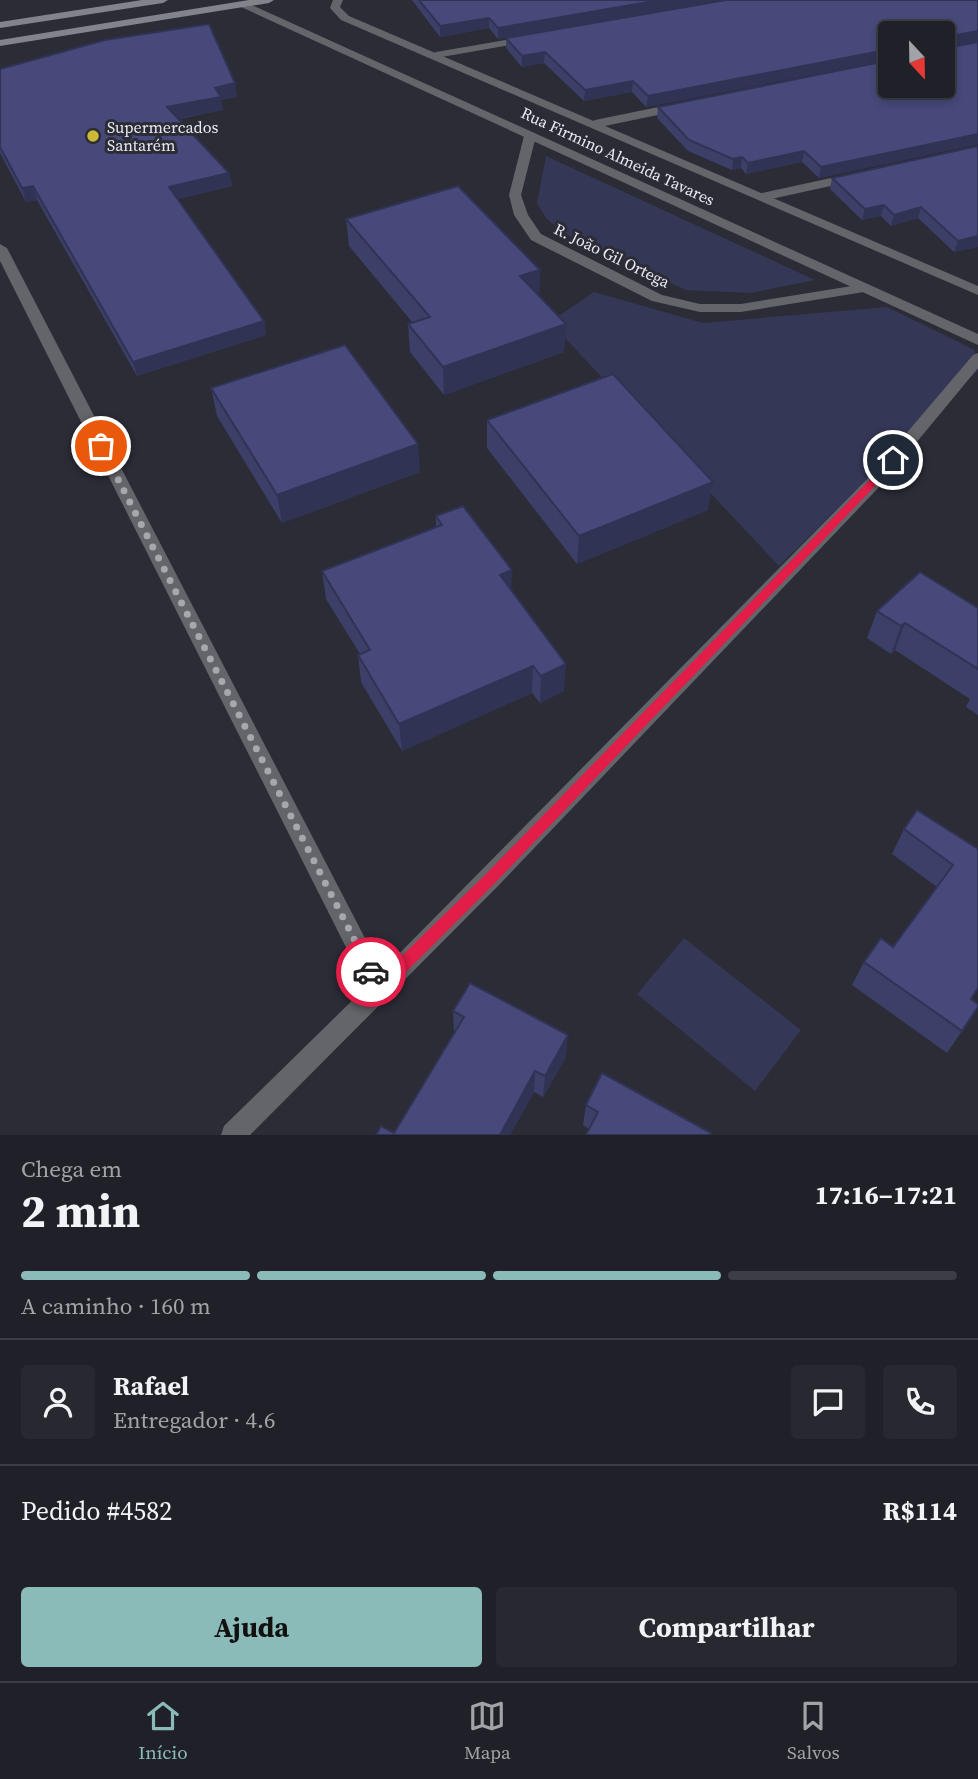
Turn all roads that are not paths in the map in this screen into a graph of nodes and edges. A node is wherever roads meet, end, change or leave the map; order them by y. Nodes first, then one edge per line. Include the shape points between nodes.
1 (163, 0) edge
2 (269, 0) edge
3 (338, 0) edge
4 (141, 2) edge
5 (243, 4) junction
6 (0, 25) edge
7 (546, 36) edge
8 (0, 43) edge
9 (436, 55) junction
10 (689, 104) edge
11 (595, 124) junction
12 (530, 136) junction
13 (870, 173) edge
14 (762, 197) junction
15 (0, 248) edge
16 (864, 288) junction
17 (975, 288) edge
18 (978, 340) edge
19 (978, 358) edge
20 (379, 988) junction
21 (233, 1135) edge

1 - 4 main road
2 - 5 main road
3 - 9 street, Rua Firmino Almeida Tavares via 335,8 345,18
4 - 6 main road
5 - 8 main road
5 - 12 street, Rua Firmino Almeida Tavares
7 - 9 street
9 - 11 street, Rua Firmino Almeida Tavares
10 - 11 street
11 - 14 street, Rua Firmino Almeida Tavares
12 - 16 street, Rua Firmino Almeida Tavares
12 - 16 street, R. João Gil Ortega via 514,195 536,237 657,298 700,308 741,308
13 - 14 street
14 - 17 street, Rua Firmino Almeida Tavares
15 - 20 street
16 - 18 street, Rua Firmino Almeida Tavares
19 - 20 street via 876,480
20 - 21 street

